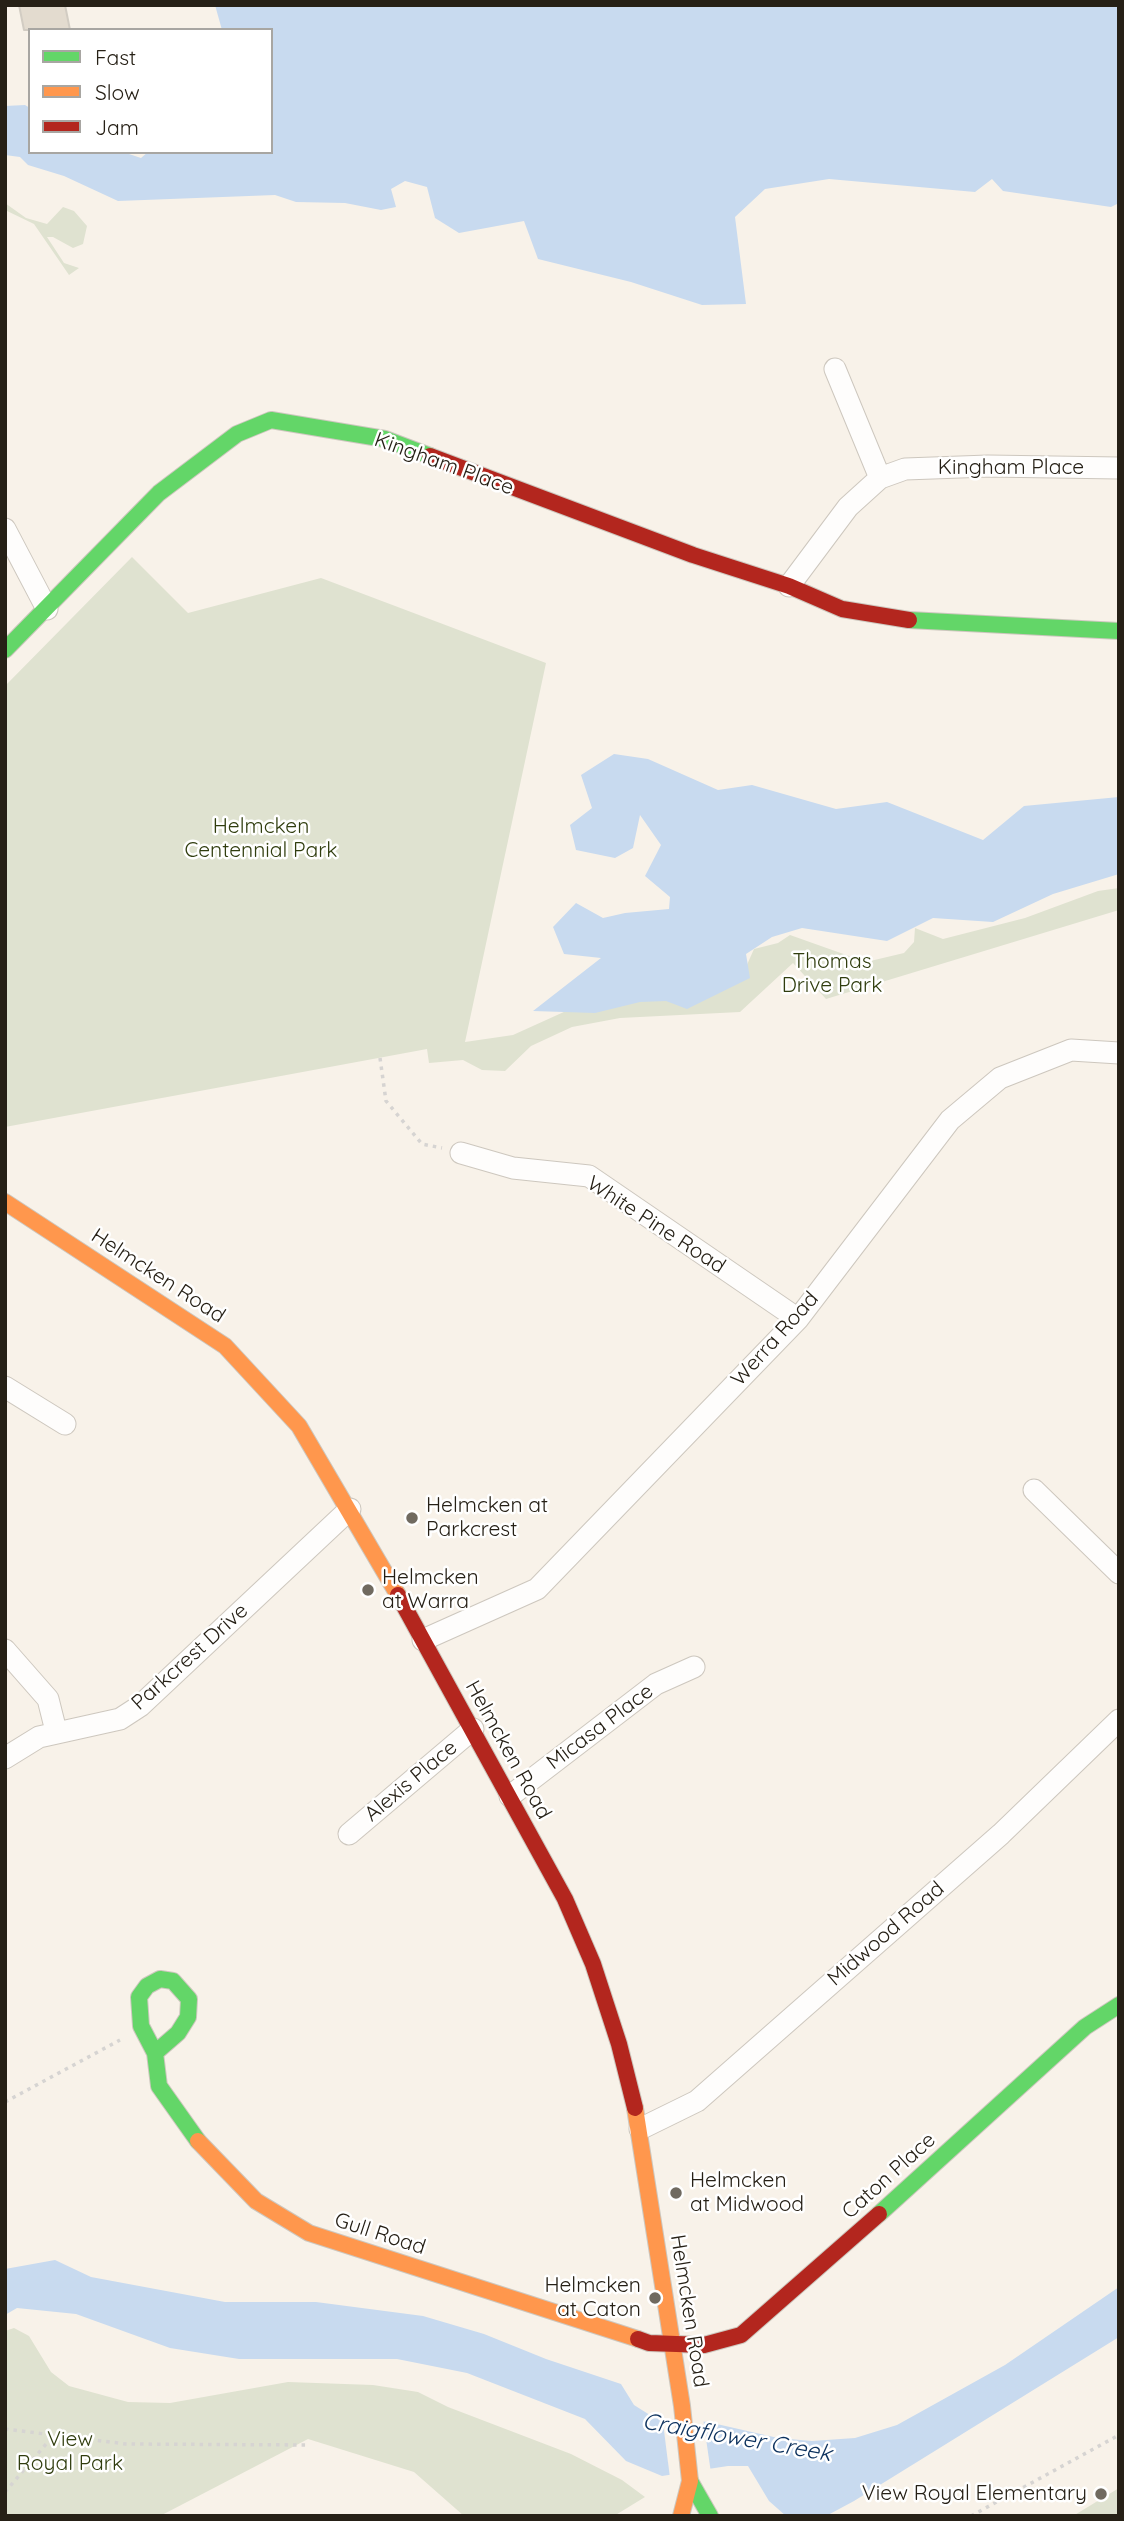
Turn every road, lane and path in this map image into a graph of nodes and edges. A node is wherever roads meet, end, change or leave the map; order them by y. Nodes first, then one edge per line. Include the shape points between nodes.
1 (835, 369) dead end
2 (1119, 468) edge
3 (880, 478) junction
4 (5, 529) edge
5 (789, 586) junction
6 (47, 609) junction
7 (1119, 631) edge
8 (5, 650) edge
9 (1119, 1053) edge
10 (380, 1058) dead end
11 (461, 1153) joint
12 (5, 1202) edge
13 (798, 1319) junction
14 (5, 1387) edge
15 (65, 1424) dead end
16 (1034, 1490) dead end
17 (350, 1509) junction
18 (1119, 1573) edge
19 (424, 1640) junction
20 (5, 1650) edge
21 (694, 1667) dead end
22 (1119, 1720) edge
23 (473, 1729) junction
24 (56, 1731) junction
25 (5, 1758) edge
26 (510, 1796) junction
27 (349, 1834) dead end
28 (1119, 2005) edge
29 (141, 2026) junction
30 (155, 2053) junction
31 (5, 2102) edge
32 (640, 2129) junction
33 (674, 2346) junction
34 (5, 2429) edge
35 (1119, 2435) edge
36 (52, 2436) junction
37 (309, 2445) dead end
38 (690, 2481) junction
39 (5, 2492) edge
40 (681, 2516) edge
41 (710, 2516) edge
42 (971, 2516) edge

1 - 3 street
2 - 3 street, Kingham Place via 905,468
3 - 5 street, Kingham Place via 848,508
4 - 6 street
5 - 6 street, Kingham Place via 693,555 385,439 271,420 237,434 159,493
5 - 7 street, Kingham Place via 842,609 902,620
6 - 8 street, Kingham Place
9 - 13 street, Werra Road via 1071,1050 1000,1078 950,1120
10 - 11 path via 386,1101 422,1144
11 - 13 street, White Pine Road via 513,1168 589,1176
12 - 17 street, Helmcken Road via 225,1346 299,1426
13 - 19 street, Werra Road via 537,1589
14 - 15 street
16 - 18 street
17 - 19 street, Helmcken Road
17 - 24 street, Parkcrest Drive via 140,1706 121,1719
19 - 23 street, Helmcken Road
20 - 24 street via 48,1699
21 - 26 street, Micasa Place via 656,1684
22 - 32 street, Midwood Road via 1001,1834 697,2101
23 - 26 street, Helmcken Road
23 - 27 street, Alexis Place
24 - 25 street, Parkcrest Drive
26 - 32 street, Helmcken Road via 565,1899 593,1964
28 - 33 street, Caton Place via 1085,2027 767,2315 740,2335 704,2345
29 - 30 street, Gull Road
29 - 30 street, Gull Road via 139,1997 147,1986 160,1979 183,1989 189,1999 188,2017
29 - 31 path
30 - 33 street, Gull Road via 159,2086 199,2142 256,2201 309,2233 649,2343
32 - 33 street, Helmcken Road
33 - 38 street, Helmcken Road
34 - 36 path
35 - 42 path
36 - 37 path via 126,2444
36 - 39 path
38 - 40 street, Helmcken Road
38 - 41 street, Helmcken Road

